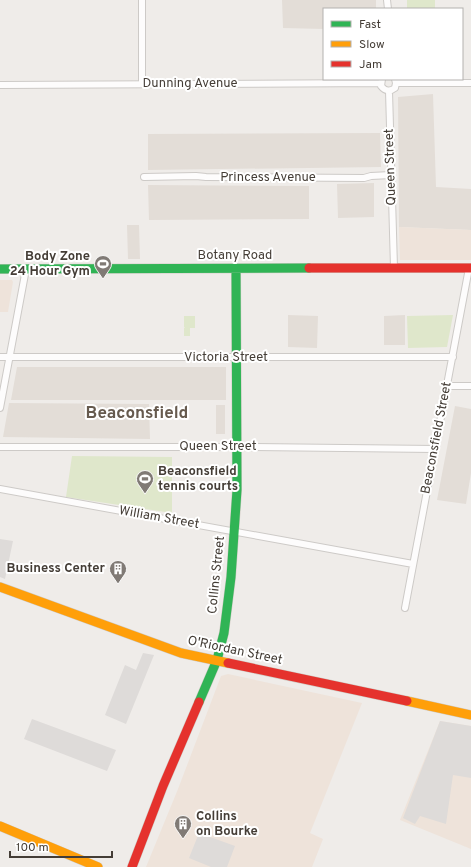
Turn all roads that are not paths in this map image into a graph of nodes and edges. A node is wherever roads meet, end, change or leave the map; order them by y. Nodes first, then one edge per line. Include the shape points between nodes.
1 (142, 0) edge
2 (381, 81) edge
3 (395, 81) edge
4 (471, 83) edge
5 (142, 84) junction
6 (0, 85) edge
7 (389, 91) junction
8 (391, 175) junction
9 (144, 177) dead end
10 (394, 268) junction
11 (470, 268) edge
12 (0, 269) edge
13 (26, 269) junction
14 (236, 269) junction
15 (0, 357) edge
16 (10, 357) junction
17 (236, 357) junction
18 (453, 357) junction
19 (447, 386) junction
20 (471, 386) edge
21 (0, 408) edge
22 (0, 447) edge
23 (236, 447) junction
24 (435, 449) junction
25 (0, 490) edge
26 (235, 532) junction
27 (413, 564) junction
28 (0, 587) edge
29 (405, 608) dead end
30 (217, 660) junction
31 (471, 715) edge
32 (0, 826) edge
33 (98, 867) edge
34 (132, 867) edge

1 - 5 street
2 - 5 street, Dunning Avenue
2 - 7 street via 383,89
3 - 4 street
3 - 7 street via 395,88
5 - 6 street, Dunning Avenue
7 - 8 street, Queen Street
8 - 9 street, Princess Avenue via 364,178
8 - 10 street, Queen Street
10 - 11 main road, Botany Road
10 - 14 main road, Botany Road
11 - 18 street, Beaconsfield Street
12 - 13 main road, Botany Road
13 - 14 main road, Botany Road
13 - 16 street
14 - 17 main road, Collins Street
15 - 16 street, Victoria Street
16 - 17 street, Victoria Street
16 - 21 street
17 - 18 street, Victoria Street
17 - 23 main road, Collins Street
18 - 19 street, Beaconsfield Street
19 - 20 street
19 - 24 street, Beaconsfield Street
22 - 23 street, Queen Street
23 - 24 street, Queen Street
23 - 26 main road, Collins Street
24 - 27 street, Beaconsfield Street
25 - 26 street, William Street
26 - 27 street, William Street
26 - 30 main road, Collins Street via 224,633
27 - 29 street, Beaconsfield Street
28 - 30 main road, O'Riordan Street via 176,651
30 - 31 main road, O'Riordan Street
30 - 34 main road, Collins Street via 163,786
32 - 33 main road

